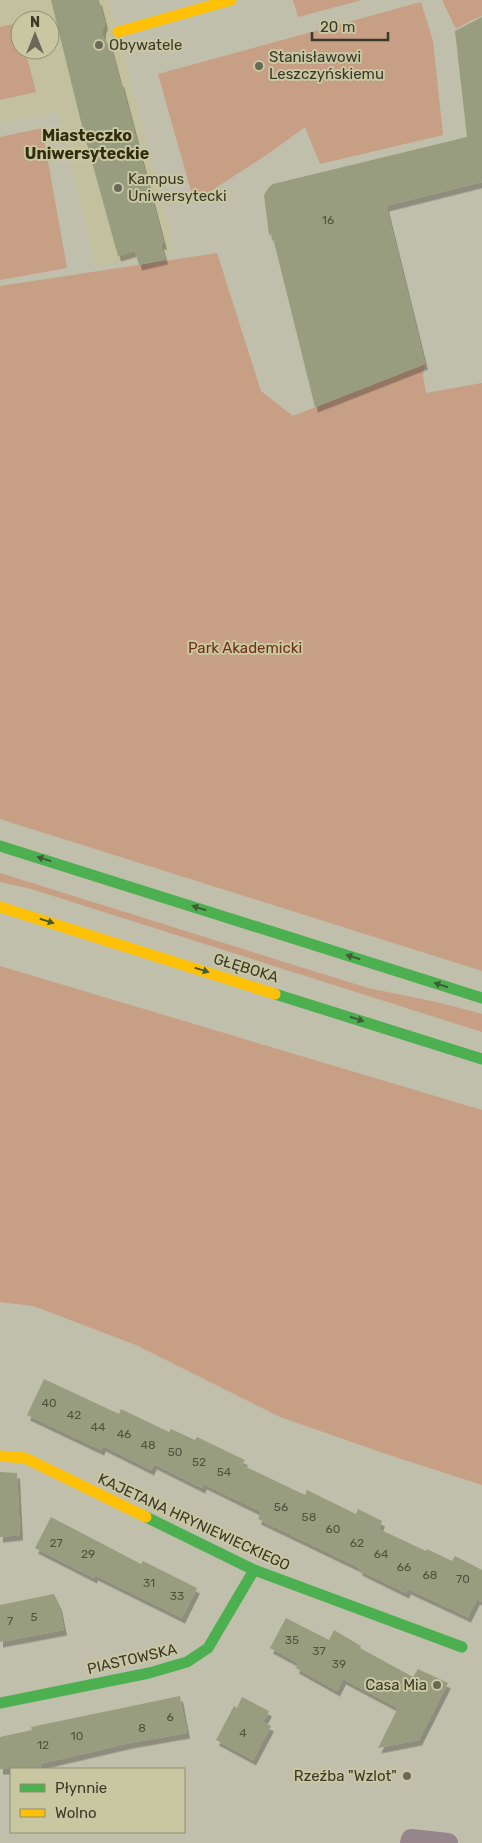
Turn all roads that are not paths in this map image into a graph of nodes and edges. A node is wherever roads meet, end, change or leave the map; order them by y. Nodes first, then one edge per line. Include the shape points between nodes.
1 (231, 0) edge
2 (118, 32) dead end
3 (0, 846) edge
4 (0, 907) edge
5 (482, 998) edge
6 (482, 1059) edge
7 (0, 1456) edge
8 (254, 1570) junction
9 (462, 1648) dead end
10 (0, 1703) edge
11 (410, 1841) edge
12 (448, 1843) edge

1 - 2 main road
5 -> 3 main road
4 -> 6 main road, GŁĘBOKA
7 - 8 main road, KAJETANA HRYNIEWIECKIEGO via 25,1458
8 - 9 main road, KAJETANA HRYNIEWIECKIEGO
8 - 10 main road, PIASTOWSKA via 208,1648 187,1662 149,1673
11 - 12 street

